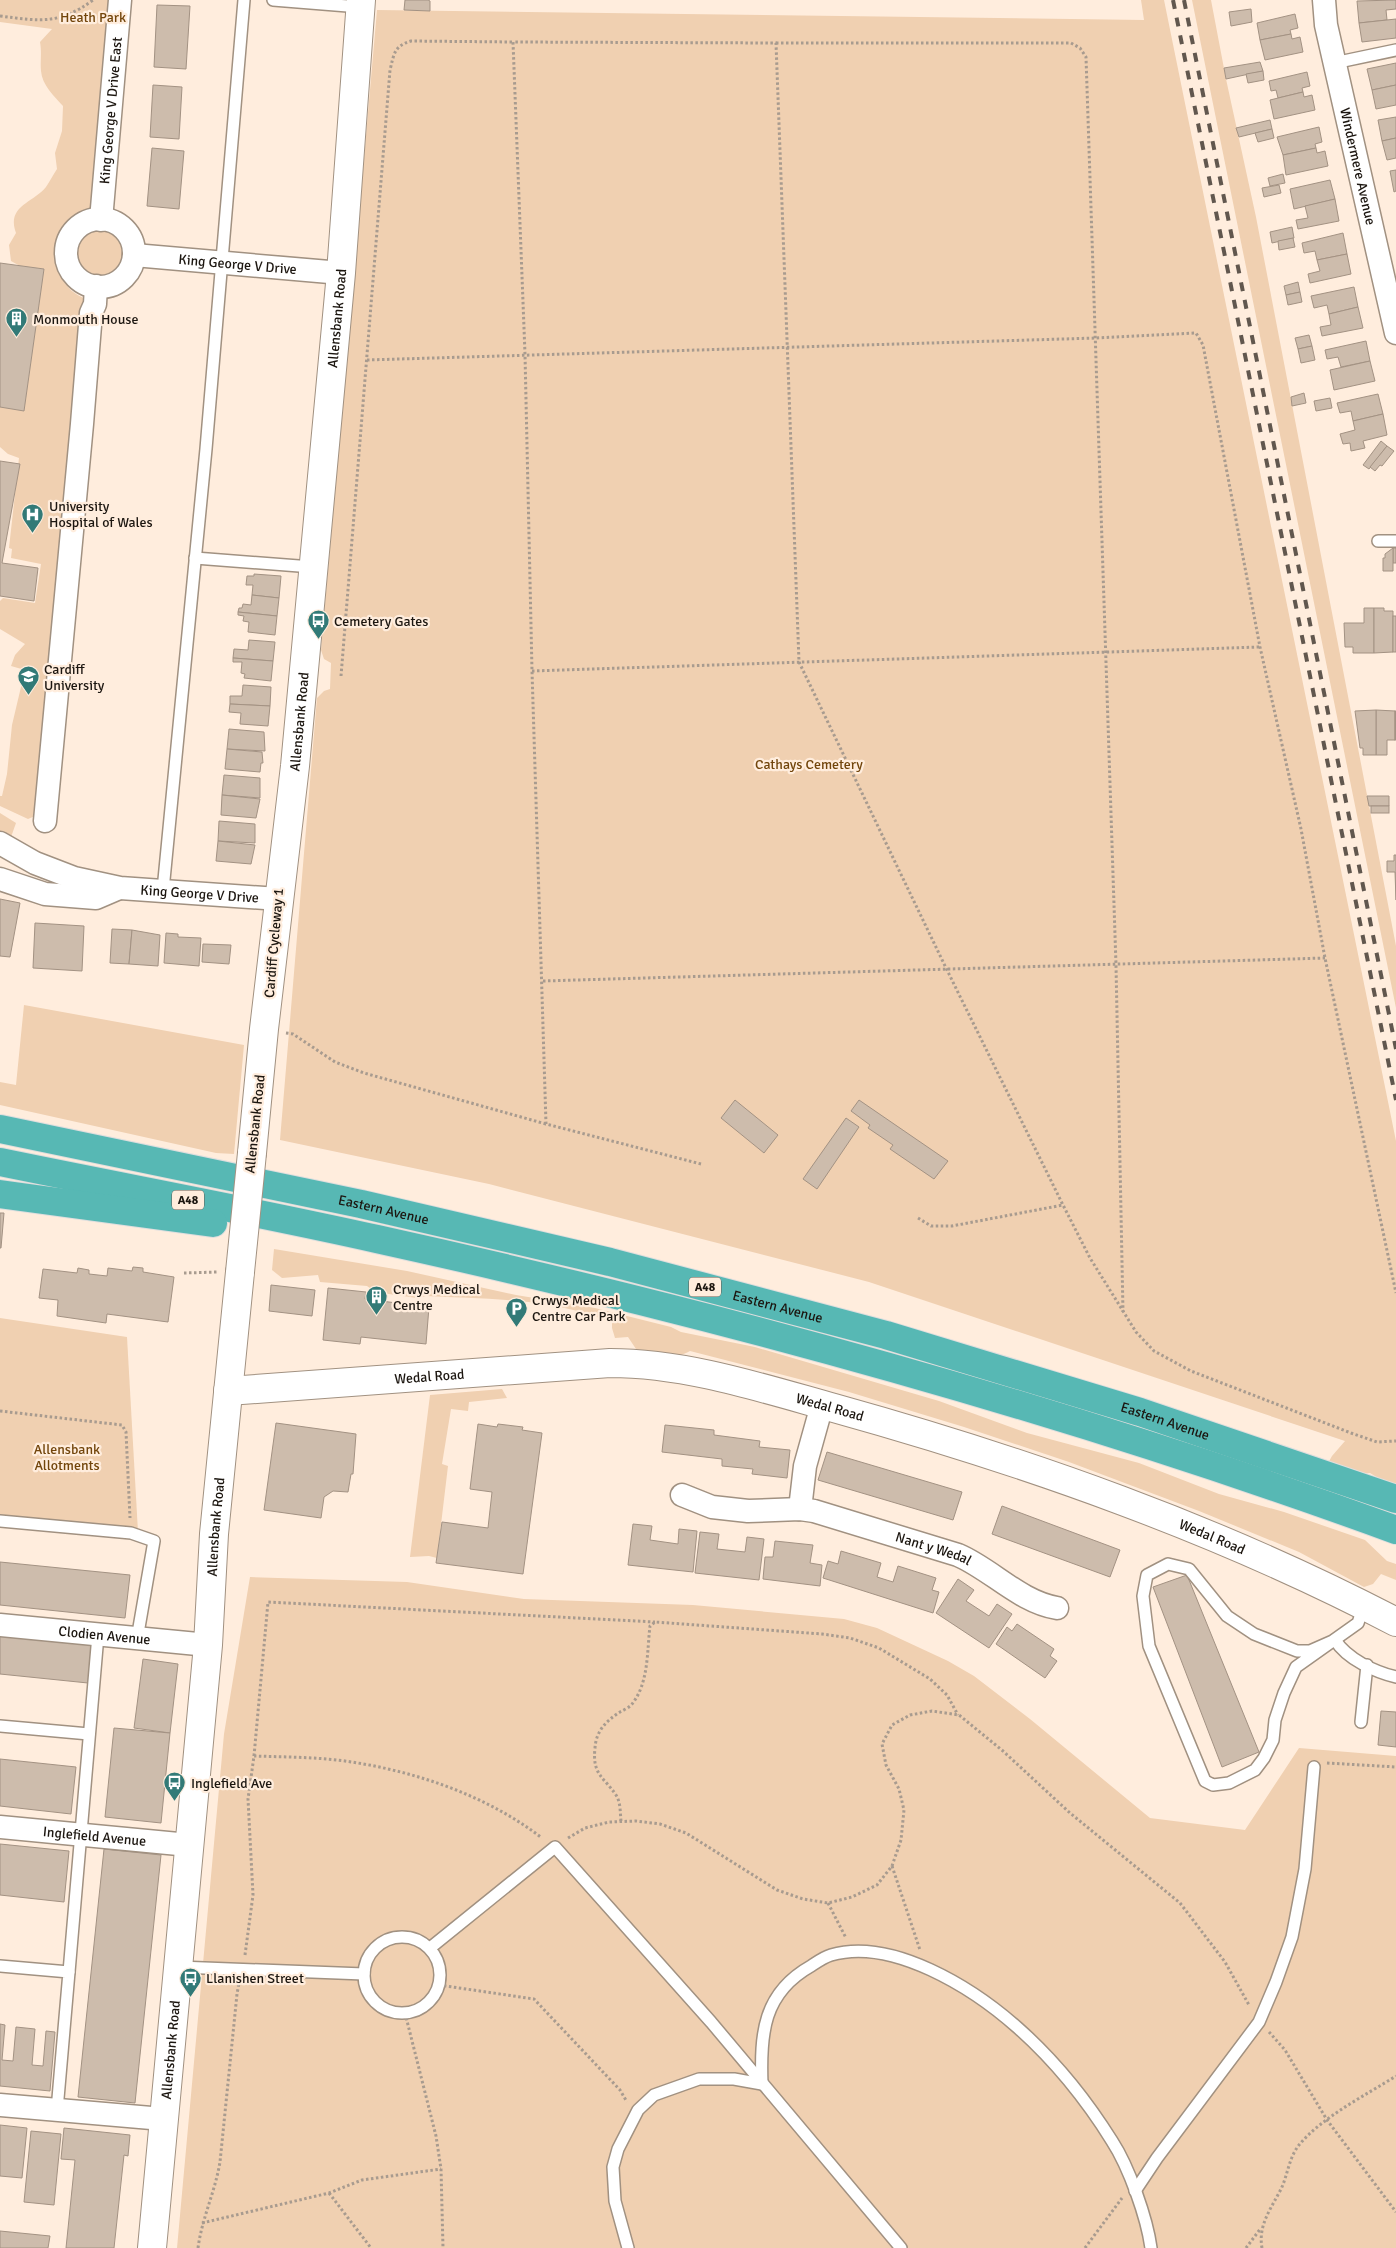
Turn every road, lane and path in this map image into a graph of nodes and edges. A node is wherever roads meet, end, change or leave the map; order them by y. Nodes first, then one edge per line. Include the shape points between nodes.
1 (93, 0) edge
2 (120, 0) edge
3 (244, 0) edge
4 (274, 0) edge
5 (1324, 0) edge
6 (360, 3) edge
7 (71, 14) junction
8 (0, 16) edge
9 (117, 27) junction
10 (513, 42) junction
11 (776, 43) junction
12 (1396, 50) edge
13 (1334, 63) junction
14 (101, 220) junction
15 (134, 255) junction
16 (220, 262) junction
17 (341, 272) junction
18 (96, 286) junction
19 (1396, 333) edge
20 (1096, 338) junction
21 (787, 348) junction
22 (525, 354) junction
23 (367, 360) junction
24 (1378, 541) dead end
25 (1396, 541) edge
26 (195, 558) junction
27 (312, 567) junction
28 (1260, 647) junction
29 (1105, 651) junction
30 (799, 662) junction
31 (532, 671) junction
32 (341, 676) dead end
33 (45, 821) dead end
34 (0, 843) edge
35 (0, 880) edge
36 (120, 888) junction
37 (163, 890) junction
38 (279, 899) junction
39 (1325, 958) junction
40 (1116, 965) junction
41 (946, 968) junction
42 (543, 981) junction
43 (285, 1032) dead end
44 (546, 1124) junction
45 (0, 1129) edge
46 (0, 1162) edge
47 (701, 1164) dead end
48 (0, 1194) edge
49 (1063, 1205) junction
50 (918, 1218) dead end
51 (376, 1239) junction
52 (240, 1272) junction
53 (184, 1273) dead end
54 (1396, 1293) edge
55 (1123, 1312) junction
56 (228, 1391) junction
57 (822, 1405) junction
58 (0, 1411) edge
59 (1396, 1442) edge
60 (682, 1495) dead end
61 (1396, 1499) edge
62 (800, 1509) junction
63 (0, 1521) edge
64 (1396, 1530) edge
65 (131, 1533) junction
66 (1364, 1605) junction
67 (1057, 1608) dead end
68 (655, 1622) junction
69 (1396, 1622) edge
70 (0, 1626) edge
71 (98, 1635) junction
72 (138, 1639) junction
73 (1335, 1640) junction
74 (208, 1645) junction
75 (1367, 1665) junction
76 (1396, 1677) edge
77 (959, 1715) junction
78 (1361, 1722) dead end
79 (0, 1726) edge
80 (89, 1734) junction
81 (254, 1756) junction
82 (1314, 1767) joint
83 (1396, 1767) edge
84 (621, 1821) junction
85 (0, 1827) edge
86 (81, 1835) junction
87 (189, 1844) junction
88 (554, 1847) junction
89 (892, 1866) junction
90 (828, 1903) junction
91 (430, 1948) junction
92 (850, 1951) junction
93 (0, 1966) edge
94 (179, 1967) junction
95 (925, 1967) junction
96 (243, 1969) junction
97 (69, 1972) junction
98 (364, 1974) junction
99 (439, 1985) junction
100 (405, 2013) junction
101 (1259, 2022) junction
102 (1396, 2076) edge
103 (762, 2084) junction
104 (0, 2105) edge
105 (57, 2110) junction
106 (638, 2110) junction
107 (163, 2119) junction
108 (1328, 2120) junction
109 (441, 2169) junction
110 (1133, 2187) junction
111 (329, 2193) junction
112 (1396, 2212) edge
113 (201, 2224) junction
114 (1261, 2228) junction
115 (152, 2248) edge
116 (198, 2248) edge
117 (371, 2248) edge
118 (443, 2248) edge
119 (628, 2248) edge
120 (901, 2248) edge
121 (1085, 2248) edge
122 (1151, 2248) edge
123 (1246, 2248) edge
124 (1262, 2248) edge

1 - 7 path
2 - 9 street, King George V Drive East
3 - 16 lane
4 - 6 lane
5 - 13 street, Windermere Avenue
6 - 17 street, Allensbank Road
7 - 8 path via 47,21
7 - 9 path via 91,17
9 - 14 street, King George V Drive East
10 - 11 path
10 - 22 path
10 - 23 path via 411,41 400,44 394,54 389,80
11 - 20 path via 1071,43 1080,48 1086,57
11 - 21 path
12 - 13 lane
13 - 19 street, Windermere Avenue
14 - 15 street via 122,228 129,236
14 - 18 street via 81,225 73,232 66,252 71,272 78,280
15 - 16 street, King George V Drive
15 - 18 street via 132,266 121,280
16 - 17 street, King George V Drive
16 - 26 lane
17 - 27 street, Allensbank Road
18 - 33 street
20 - 21 path
20 - 28 path via 1196,333 1203,346
20 - 29 path
21 - 22 path
21 - 30 path
22 - 23 path
22 - 31 path
23 - 32 path
24 - 25 lane
26 - 27 lane
26 - 37 lane
27 - 38 street, Allensbank Road via 294,775
28 - 29 path
28 - 39 path via 1301,829
29 - 30 path
29 - 40 path
30 - 31 path
30 - 41 path
31 - 42 path
34 - 36 street, King George V Drive via 36,863 74,878
35 - 36 street, King George V Drive via 45,894 96,898
36 - 37 street, King George V Drive
37 - 38 street, King George V Drive
38 - 52 street, Allensbank Road, bridge
39 - 40 path
39 - 54 path
40 - 41 path
40 - 55 path
41 - 42 path
41 - 49 path
42 - 44 path
43 - 44 path via 336,1062 364,1073
44 - 47 path
45 - 61 highway, Eastern Avenue / A48 via 400,1213 610,1262 886,1335 1140,1412
46 - 51 highway, Eastern Avenue / A48
48 - 51 highway via 298,1237
49 - 50 path via 952,1226 932,1226
49 - 55 path
51 - 64 highway, Eastern Avenue / A48 via 602,1291 878,1363 1126,1439
52 - 53 path
52 - 56 street, Allensbank Road
55 - 59 path via 1154,1351 1191,1370 1377,1442
56 - 57 street, Wedal Road via 625,1362 709,1376
56 - 74 street, Allensbank Road via 214,1534
57 - 62 street via 805,1466
57 - 66 street, Wedal Road via 1059,1477 1262,1557
58 - 65 path via 122,1425 126,1432
60 - 62 street, Nant y Wedal via 712,1507 748,1511
62 - 67 street, Nant y Wedal via 958,1555 1041,1605
63 - 65 lane
65 - 72 lane via 154,1541
66 - 69 street, Wedal Road
66 - 73 lane via 1358,1623
68 - 77 path via 850,1638 878,1648 930,1679 947,1695
68 - 81 path via 268,1602
68 - 84 path via 650,1626 643,1685 632,1705 599,1730 595,1746 598,1772 616,1795
70 - 71 street, Clodien Avenue
71 - 72 street, Clodien Avenue
71 - 80 lane
72 - 74 street, Clodien Avenue
73 - 73 lane via 1310,1651 1297,1651 1254,1634 1226,1616 1189,1569 1168,1564 1147,1575 1142,1596 1149,1646 1205,1781 1213,1784 1229,1783 1255,1770 1273,1740 1274,1720 1296,1666
73 - 75 lane via 1342,1652
74 - 87 street, Allensbank Road
75 - 76 lane via 1377,1672
75 - 78 lane
77 - 89 path via 932,1711 910,1715 892,1725 882,1744 886,1765 899,1789 904,1810 901,1840
77 - 101 path via 1070,1813 1180,1903 1225,1962
79 - 80 lane
80 - 86 lane
81 - 88 path via 344,1761 400,1771 472,1796 522,1823
81 - 96 path via 248,1800 253,1895
82 - 83 path via 1322,1763
82 - 101 lane via 1305,1869 1292,1937
84 - 88 path via 585,1828
84 - 90 path via 660,1824 686,1833 777,1890
85 - 86 street, Inglefield Avenue
86 - 87 street, Inglefield Avenue
86 - 97 lane
87 - 94 street, Allensbank Road
88 - 91 lane
88 - 103 lane
89 - 90 path via 878,1885
89 - 95 path
90 - 92 path
91 - 98 lane via 414,1938 389,1938 373,1950
91 - 99 lane via 439,1962
92 - 95 lane via 876,1951
92 - 103 lane via 829,1955 794,1975 773,2002 764,2029
93 - 97 lane
94 - 96 lane
94 - 107 street, Allensbank Road
95 - 110 lane via 978,1997 1031,2041 1068,2081 1113,2142
96 - 98 lane
96 - 113 path via 236,1994 220,2162 216,2186
97 - 105 lane
98 - 100 lane via 369,1994 382,2008
99 - 100 lane via 428,2004
99 - 106 path via 534,1999 620,2090 626,2102
100 - 109 path via 436,2136
101 - 108 path via 1285,2050
101 - 110 lane
102 - 108 path
103 - 106 lane via 734,2079 698,2079 654,2094
103 - 120 lane
104 - 105 street
105 - 107 street
106 - 119 lane via 618,2148 613,2167 615,2201
107 - 115 street, Allensbank Road
108 - 112 path
108 - 114 path via 1299,2145
109 - 111 path via 362,2180
109 - 118 path
110 - 121 path
110 - 122 lane
111 - 113 path
111 - 117 path
113 - 116 path
114 - 123 path
114 - 124 path

